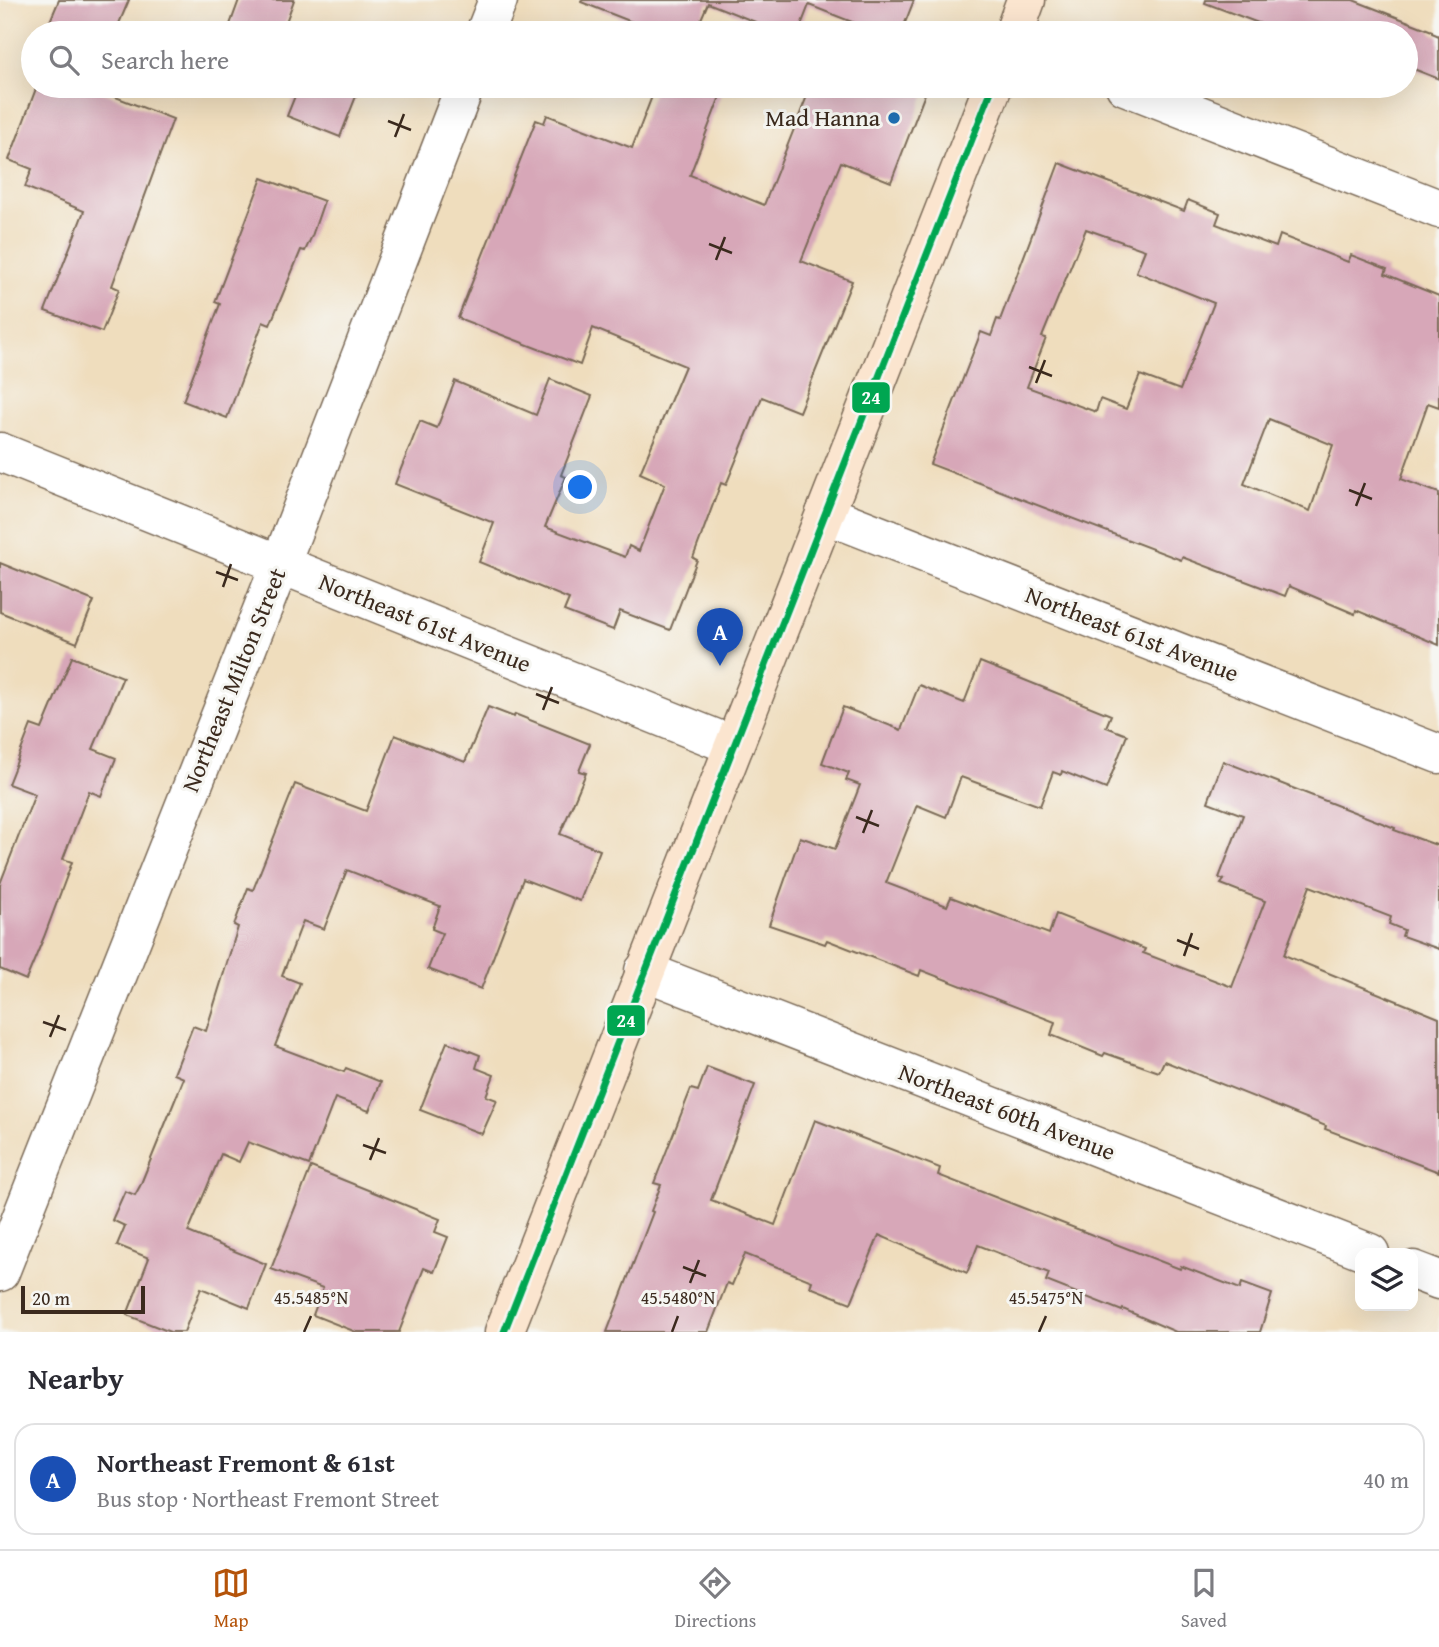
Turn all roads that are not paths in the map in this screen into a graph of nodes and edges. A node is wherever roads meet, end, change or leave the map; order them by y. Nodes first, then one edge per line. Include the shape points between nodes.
1 (498, 0) edge
2 (1026, 0) edge
3 (490, 21) edge
4 (1018, 21) edge
5 (460, 98) edge
6 (988, 98) edge
7 (1156, 98) edge
8 (1439, 209) edge
9 (0, 452) edge
10 (825, 514) junction
11 (280, 565) junction
12 (734, 746) junction
13 (1439, 754) edge
14 (644, 971) junction
15 (1357, 1248) edge
16 (0, 1272) edge
17 (1418, 1272) edge
18 (1439, 1280) edge
19 (504, 1332) edge

1 - 3 street
2 - 4 main road
5 - 11 street, Northeast Milton Street
6 - 10 main road
7 - 8 street
9 - 11 street, Northeast 61st Avenue
10 - 12 main road
10 - 13 street, Northeast 61st Avenue
11 - 12 street, Northeast 61st Avenue
11 - 16 street, Northeast Milton Street
12 - 14 main road
14 - 15 street, Northeast 60th Avenue
14 - 19 main road
17 - 18 street

